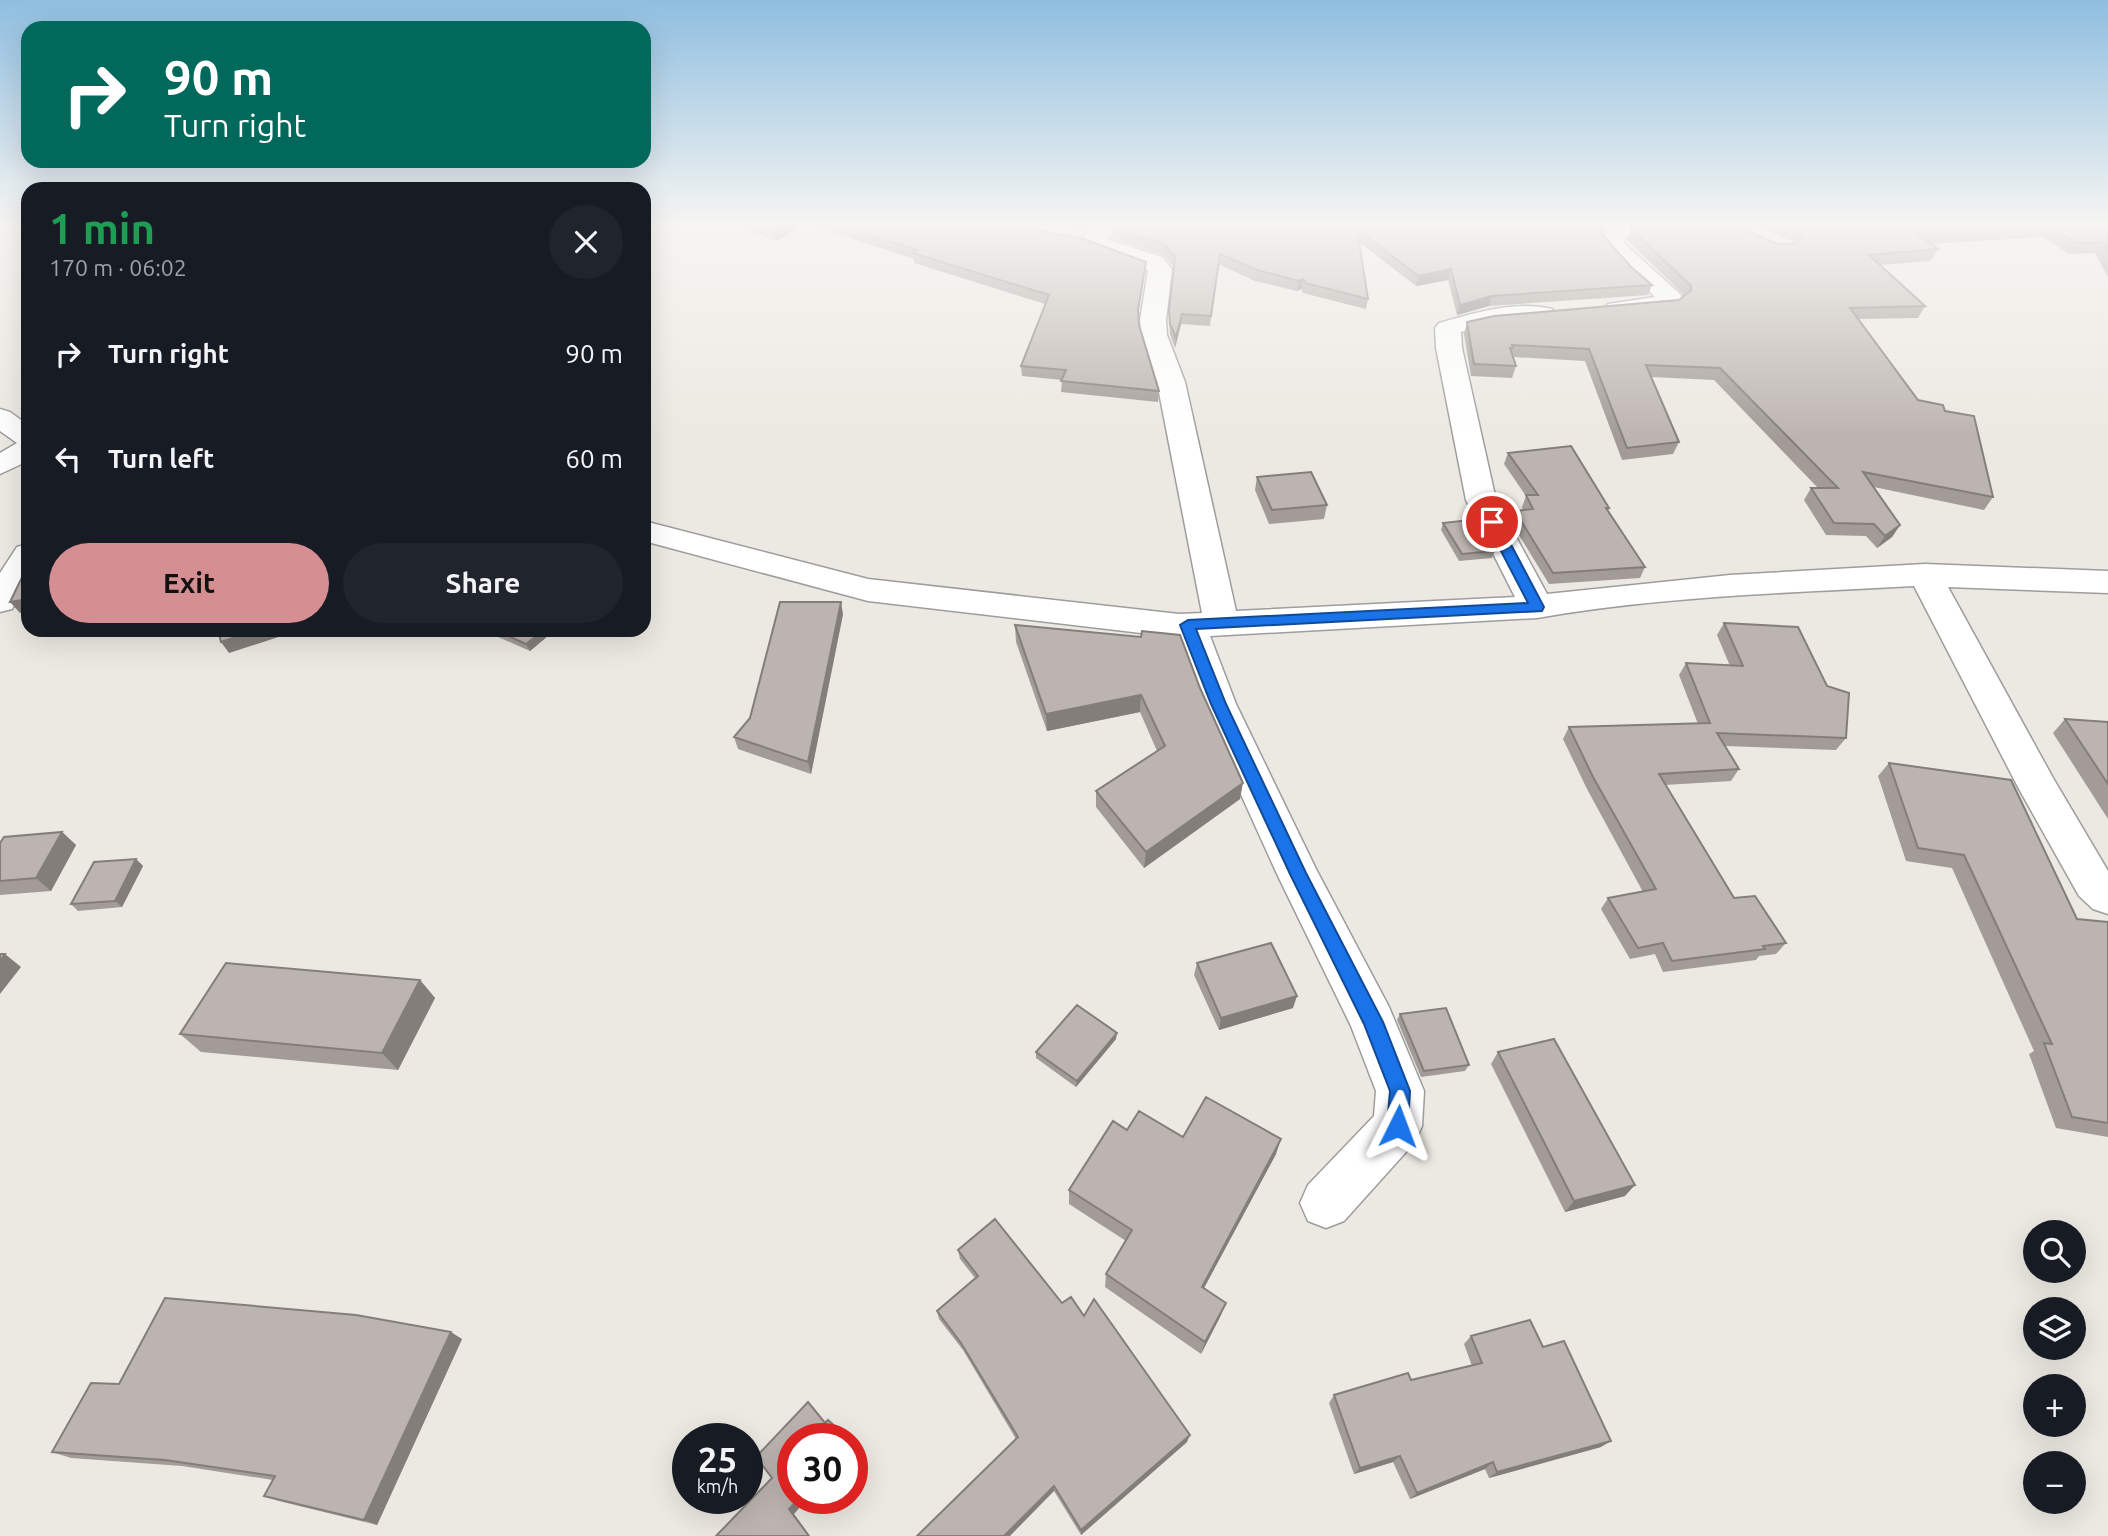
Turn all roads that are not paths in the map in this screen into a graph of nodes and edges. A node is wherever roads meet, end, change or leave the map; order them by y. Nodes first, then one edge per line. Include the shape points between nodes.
1 (1156, 295) edge
2 (1666, 295) edge
3 (0, 418) edge
4 (21, 433) edge
5 (21, 453) edge
6 (0, 465) edge
7 (651, 533) edge
8 (21, 566) edge
9 (1925, 576) junction
10 (2108, 582) edge
11 (0, 601) edge
12 (1537, 607) junction
13 (1204, 624) junction
14 (2108, 897) edge
15 (1326, 1203) dead end

1 - 13 street via 1154,335 1171,382
2 - 12 street via 1671,299 1663,304 1489,317 1448,328 1481,500
3 - 4 street
5 - 6 street
7 - 13 street via 867,590
8 - 11 street
9 - 10 street
9 - 12 street via 1730,586
9 - 14 street via 2045,801 2094,884
12 - 13 street
13 - 15 street via 1218,704 1373,1022 1400,1091 1398,1126

